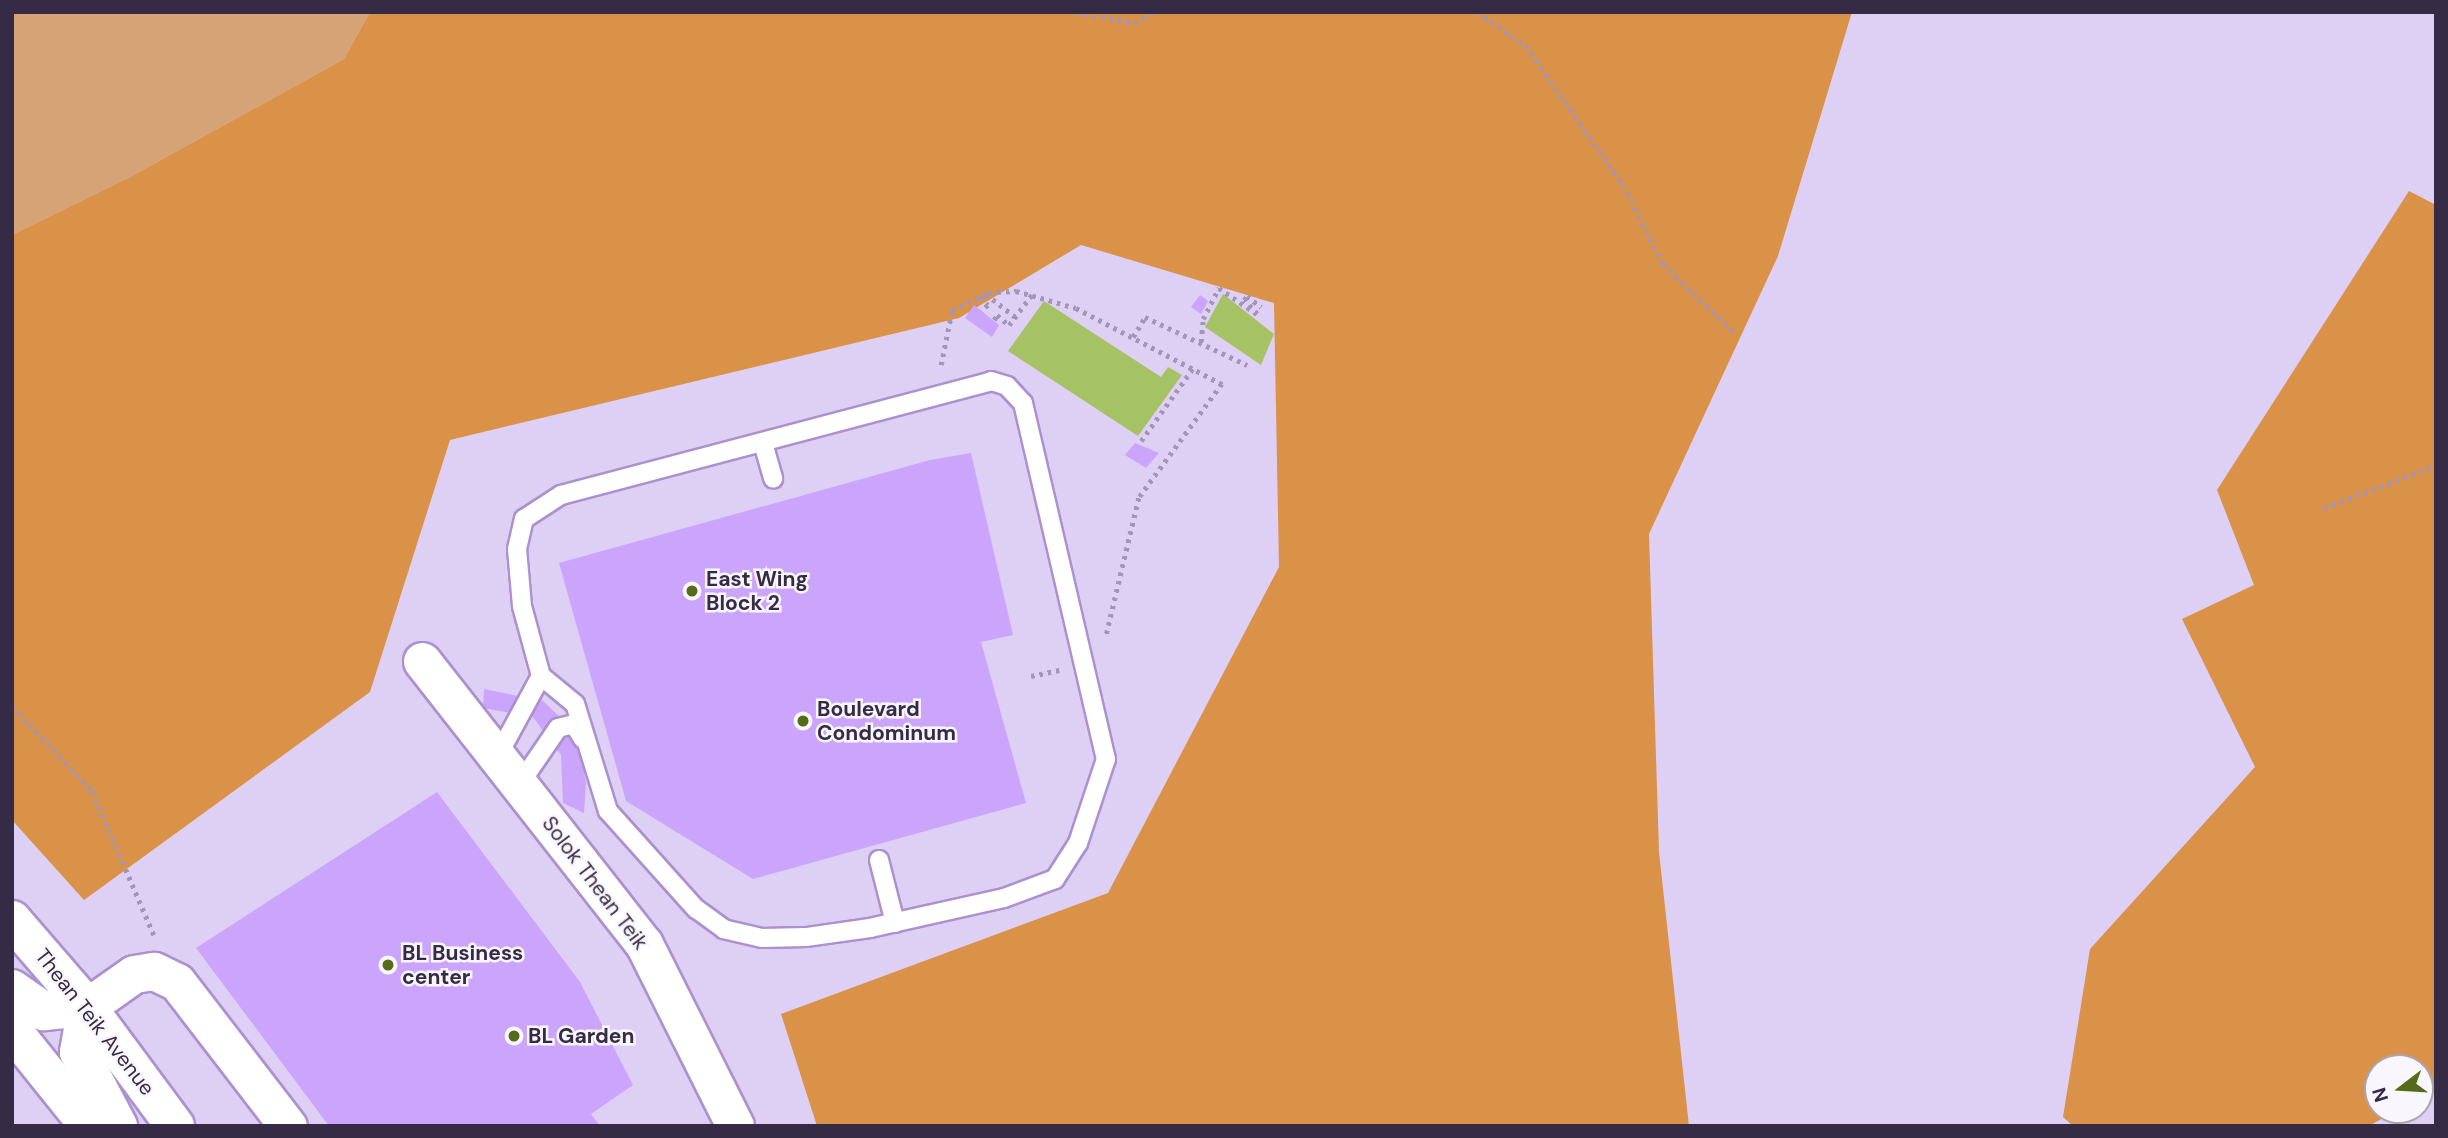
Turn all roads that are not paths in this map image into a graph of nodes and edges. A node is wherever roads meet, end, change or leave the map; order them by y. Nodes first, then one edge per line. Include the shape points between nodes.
1 (763, 443) junction
2 (773, 479) dead end
3 (422, 660) dead end
4 (541, 676) junction
5 (590, 751) junction
6 (508, 771) junction
7 (879, 860) dead end
8 (12, 920) edge
9 (895, 923) junction
10 (12, 989) edge
11 (87, 1007) junction
12 (12, 1030) edge
13 (89, 1126) edge
14 (118, 1126) edge
15 (175, 1126) edge
16 (288, 1126) edge
17 (735, 1126) edge

1 - 2 lane
1 - 4 lane via 561,495 524,519 517,549 522,606
1 - 9 lane via 991,381 1007,386 1023,403 1106,759 1072,852 1055,878 1004,898
3 - 6 street, Solok Thean Teik
4 - 5 lane via 575,704
4 - 6 lane
5 - 6 lane via 574,724 558,728
5 - 9 lane via 608,811 696,909 724,929 762,938 806,937
6 - 17 street, Solok Thean Teik via 644,944
7 - 9 lane
8 - 11 main road, Thean Teik Avenue
10 - 11 main road via 44,1012
11 - 14 main road via 79,1052
11 - 15 main road, Thean Teik Avenue
11 - 16 street via 120,981 154,971 177,982
12 - 13 main road

